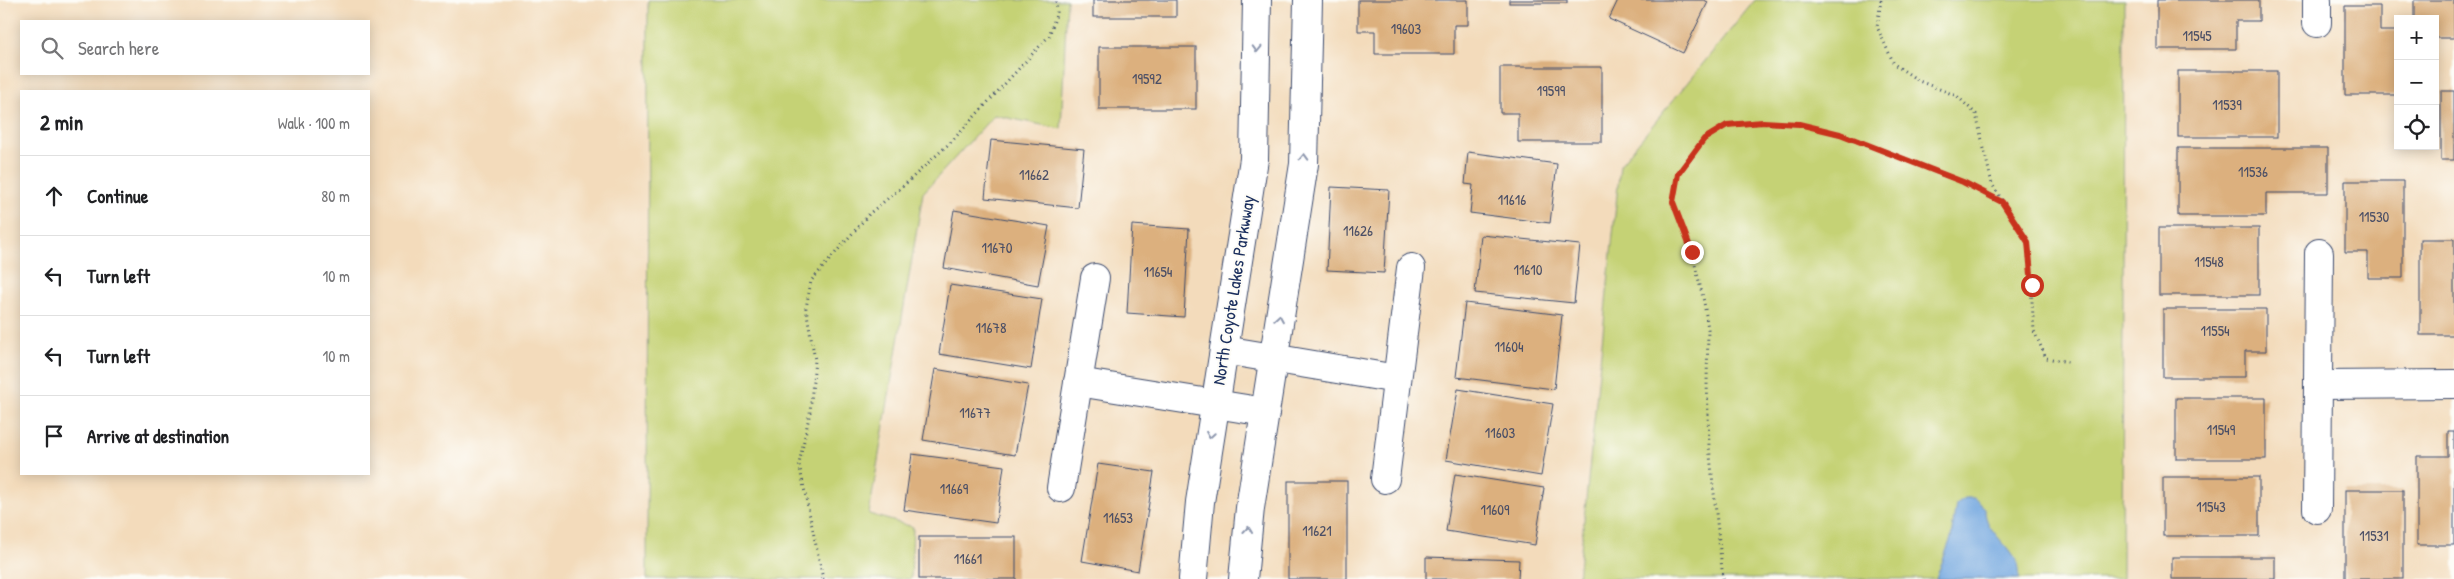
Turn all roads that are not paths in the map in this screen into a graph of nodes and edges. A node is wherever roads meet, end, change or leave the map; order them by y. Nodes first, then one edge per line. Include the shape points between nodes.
1 (1257, 0) edge
2 (1308, 0) edge
3 (2319, 253) dead end
4 (1411, 268) dead end
5 (1095, 278) dead end
6 (1224, 350) junction
7 (1273, 359) junction
8 (1397, 379) junction
9 (1078, 382) junction
10 (2318, 384) junction
11 (2454, 384) edge
12 (1216, 403) junction
13 (1265, 412) junction
14 (1385, 479) dead end
15 (1061, 488) dead end
16 (2318, 509) dead end
17 (1193, 579) edge
18 (1244, 579) edge

1 -> 6 street, North Coyote Lakes Parkwway via 1254,159
7 -> 2 street via 1304,164
3 - 10 street
4 - 8 street
5 - 9 street
6 - 7 street
6 - 12 street, North Coyote Lakes Parkwway
7 - 8 street
7 - 13 street
8 - 14 street
9 - 12 street
9 - 15 street
10 - 11 street
10 - 16 street
12 - 13 street
12 -> 17 street, North Coyote Lakes Parkwway via 1200,502
18 -> 13 street via 1250,508

